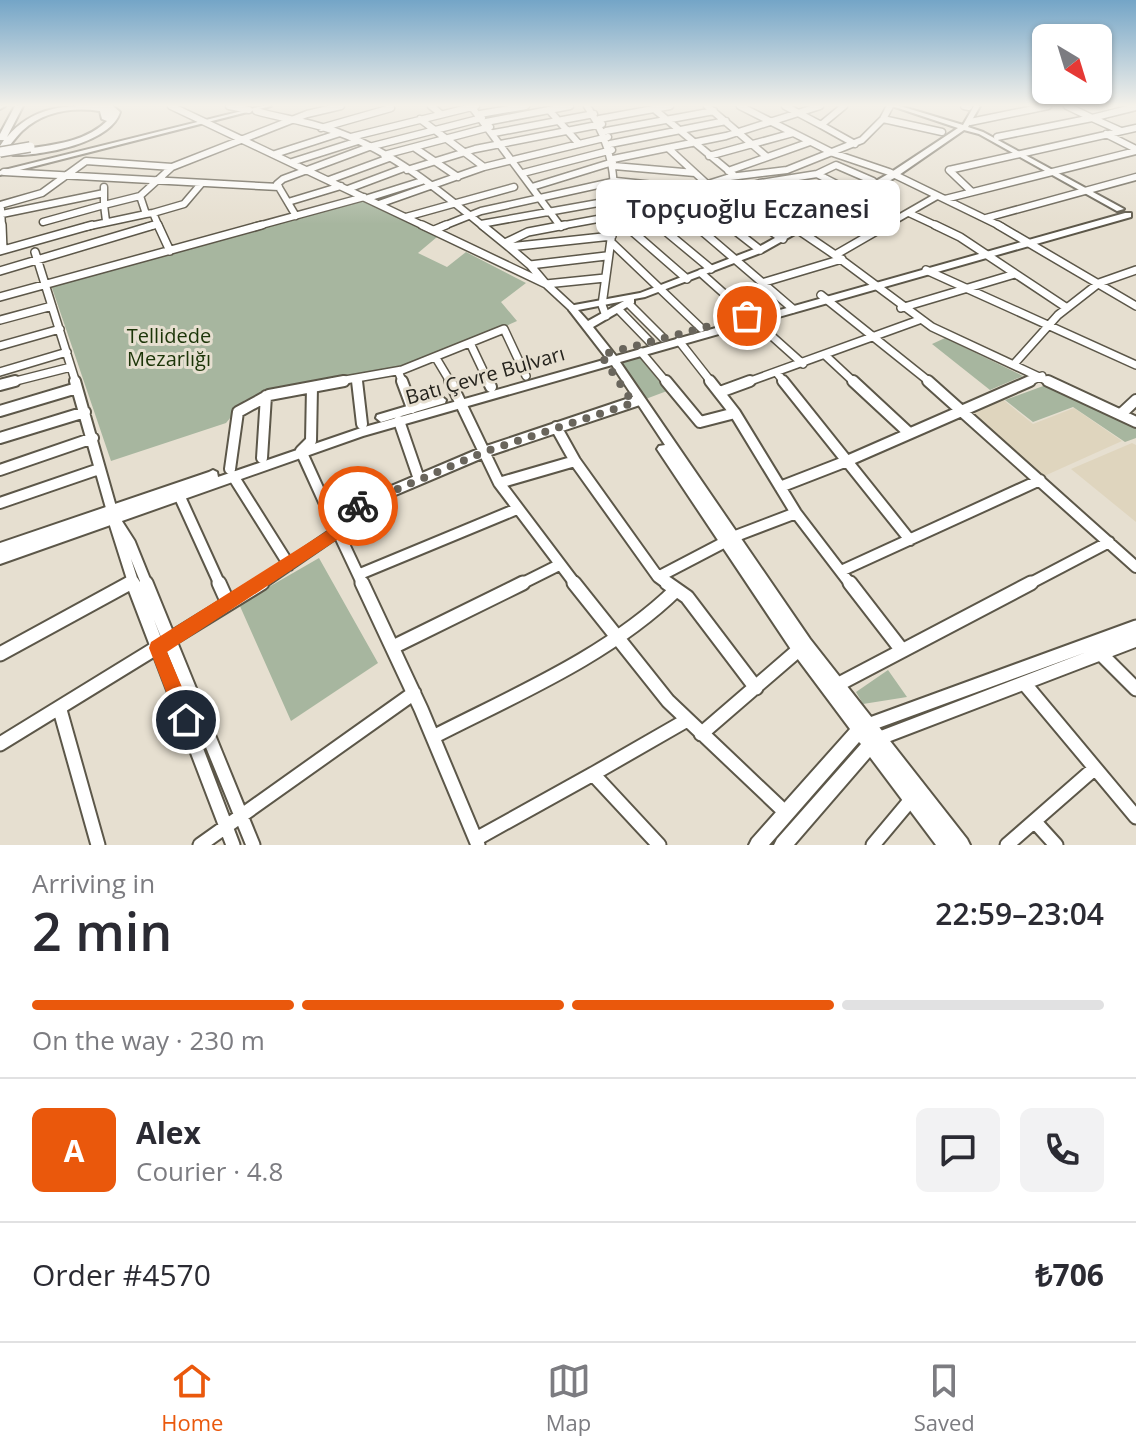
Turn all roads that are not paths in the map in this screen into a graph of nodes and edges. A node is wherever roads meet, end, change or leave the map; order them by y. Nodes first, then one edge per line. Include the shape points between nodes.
1 (44, 145) edge
2 (48, 145) edge
3 (124, 145) edge
4 (227, 145) edge
5 (257, 145) edge
6 (301, 145) edge
7 (344, 145) edge
8 (366, 145) edge
9 (375, 145) edge
10 (424, 145) edge
11 (451, 145) edge
12 (491, 145) edge
13 (503, 145) edge
14 (534, 145) edge
15 (573, 145) edge
16 (576, 145) edge
17 (608, 145) edge
18 (681, 145) edge
19 (697, 145) edge
20 (800, 145) edge
21 (817, 145) edge
22 (851, 145) edge
23 (926, 145) edge
24 (935, 145) edge
25 (1007, 145) edge
26 (1010, 145) edge
27 (1055, 145) edge
28 (755, 146) joint
29 (369, 147) junction
30 (415, 148) junction
31 (668, 148) junction
32 (30, 149) junction
33 (1136, 150) edge
34 (0, 153) edge
35 (461, 153) junction
36 (541, 153) junction
37 (833, 153) junction
38 (1022, 153) junction
39 (274, 154) junction
40 (86, 156) junction
41 (709, 156) junction
42 (386, 157) junction
43 (767, 157) junction
44 (513, 159) junction
45 (292, 162) junction
46 (434, 162) junction
47 (613, 162) junction
48 (172, 167) junction
49 (484, 167) junction
50 (306, 169) junction
51 (405, 169) junction
52 (728, 171) junction
53 (1053, 171) junction
54 (2, 173) edge
55 (523, 173) junction
56 (695, 173) junction
57 (817, 174) junction
58 (891, 174) junction
59 (68, 175) junction
60 (735, 176) junction
61 (458, 177) junction
62 (1136, 177) edge
63 (104, 178) junction
64 (329, 180) junction
65 (792, 180) junction
66 (156, 181) junction
67 (422, 181) junction
68 (616, 181) junction
69 (873, 181) junction
70 (706, 183) junction
71 (760, 183) junction
72 (201, 184) junction
73 (279, 187) junction
74 (345, 187) junction
75 (431, 187) junction
76 (514, 187) dead end
77 (532, 187) junction
78 (692, 189) junction
79 (737, 189) junction
80 (1087, 190) junction
81 (860, 192) junction
82 (972, 192) junction
83 (104, 193) junction
84 (717, 195) junction
85 (140, 196) junction
86 (366, 198) junction
87 (541, 198) junction
88 (941, 198) junction
89 (615, 200) junction
90 (627, 200) junction
91 (697, 201) junction
92 (288, 202) junction
93 (450, 202) junction
94 (379, 204) junction
95 (1, 205) edge
96 (104, 205) junction
97 (837, 205) junction
98 (40, 207) junction
99 (674, 207) junction
100 (549, 211) junction
101 (1130, 212) edge
102 (909, 213) junction
103 (2, 214) edge
104 (150, 214) junction
105 (296, 216) junction
106 (468, 216) junction
107 (614, 216) junction
108 (406, 217) junction
109 (817, 218) junction
110 (986, 218) junction
111 (106, 221) junction
112 (43, 222) junction
113 (158, 224) junction
114 (481, 224) junction
115 (561, 227) junction
116 (800, 229) junction
117 (434, 230) junction
118 (67, 232) junction
119 (46, 238) junction
120 (611, 239) junction
121 (783, 239) junction
122 (1027, 240) junction
123 (507, 245) junction
124 (1, 250) edge
125 (73, 250) junction
126 (760, 250) junction
127 (170, 251) junction
128 (983, 252) junction
129 (36, 256) junction
130 (606, 256) junction
131 (839, 257) junction
132 (735, 261) junction
133 (530, 265) junction
134 (711, 269) junction
135 (926, 270) junction
136 (1136, 270) edge
137 (0, 271) edge
138 (701, 273) junction
139 (1015, 274) junction
140 (605, 278) junction
141 (687, 279) junction
142 (765, 282) junction
143 (874, 283) junction
144 (1099, 283) junction
145 (45, 284) junction
146 (546, 284) junction
147 (970, 288) junction
148 (660, 290) junction
149 (642, 295) junction
150 (0, 297) edge
151 (824, 297) junction
152 (628, 303) junction
153 (602, 305) junction
154 (52, 306) junction
155 (789, 306) junction
156 (1136, 306) edge
157 (572, 308) junction
158 (901, 308) junction
159 (1067, 308) junction
160 (618, 309) junction
161 (606, 316) junction
162 (747, 316) junction
163 (758, 318) junction
164 (0, 320) edge
165 (919, 320) junction
166 (1050, 325) junction
167 (586, 327) junction
168 (701, 328) junction
169 (60, 329) junction
170 (875, 337) junction
171 (663, 338) junction
172 (679, 341) junction
173 (650, 342) junction
174 (471, 345) junction
175 (0, 346) edge
176 (67, 352) junction
177 (641, 352) junction
178 (826, 356) junction
179 (607, 357) junction
180 (436, 358) junction
181 (1015, 363) junction
182 (803, 364) junction
183 (1136, 365) edge
184 (71, 367) junction
185 (398, 371) junction
186 (0, 372) edge
187 (777, 373) junction
188 (526, 376) junction
189 (1042, 376) junction
190 (357, 379) junction
191 (0, 385) edge
192 (312, 387) junction
193 (491, 387) junction
194 (77, 388) junction
195 (720, 392) junction
196 (266, 396) junction
197 (459, 399) junction
198 (1136, 400) edge
199 (636, 401) junction
200 (412, 408) junction
201 (962, 410) junction
202 (0, 411) edge
203 (85, 412) junction
204 (735, 413) junction
205 (1121, 414) junction
206 (399, 421) junction
207 (1136, 422) edge
208 (362, 424) junction
209 (556, 427) junction
210 (909, 433) junction
211 (0, 438) edge
212 (93, 438) junction
213 (311, 441) junction
214 (301, 451) junction
215 (484, 452) junction
216 (262, 458) junction
217 (575, 461) junction
218 (847, 461) junction
219 (99, 469) junction
220 (0, 470) edge
221 (232, 472) junction
222 (419, 479) junction
223 (1040, 480) junction
224 (499, 483) junction
225 (780, 487) junction
226 (179, 495) junction
227 (0, 503) edge
228 (517, 509) junction
229 (796, 513) junction
230 (113, 514) junction
231 (331, 517) junction
232 (338, 531) junction
233 (729, 539) junction
234 (910, 540) junction
235 (1109, 542) junction
236 (0, 549) edge
237 (0, 558) edge
238 (289, 565) junction
239 (559, 565) junction
240 (1136, 567) edge
241 (841, 571) junction
242 (360, 574) junction
243 (658, 577) junction
244 (132, 582) junction
245 (676, 590) junction
246 (228, 603) junction
247 (1136, 627) edge
248 (169, 637) junction
249 (617, 637) junction
250 (1136, 640) edge
251 (802, 646) junction
252 (393, 647) junction
253 (157, 648) junction
254 (901, 649) junction
255 (1100, 653) junction
256 (0, 654) edge
257 (1024, 683) junction
258 (837, 685) junction
259 (756, 688) junction
260 (1136, 689) edge
261 (414, 693) junction
262 (60, 710) junction
263 (687, 720) junction
264 (863, 727) junction
265 (701, 734) junction
266 (433, 737) junction
267 (874, 741) junction
268 (0, 744) edge
269 (1095, 768) junction
270 (593, 774) junction
271 (915, 795) junction
272 (1135, 812) edge
273 (786, 813) junction
274 (241, 816) junction
275 (1036, 823) junction
276 (225, 827) junction
277 (477, 842) edge
278 (773, 842) edge
279 (98, 845) edge
280 (200, 845) edge
281 (233, 845) edge
282 (253, 845) edge
283 (659, 845) edge
284 (873, 845) edge
285 (947, 845) edge
286 (961, 845) edge
287 (1007, 845) edge
288 (1056, 845) edge

1 - 32 highway
2 - 32 highway
3 - 40 main road
4 - 48 street
5 - 39 street
6 - 39 street
7 - 45 street
8 - 29 street
9 - 29 street
10 - 30 street
11 - 35 street
12 - 35 street
13 - 44 street
14 - 36 street
15 - 36 street
16 - 55 street
17 - 47 street
18 - 31 street
19 - 41 street
20 - 43 street
21 - 37 street
22 - 37 street
23 - 58 main road
24 - 58 main road
25 - 38 main road
26 - 38 main road
27 - 38 street
28 - 41 street
28 - 43 street
29 - 42 street
29 - 50 street
30 - 42 street
30 - 46 street
31 - 47 street
31 - 56 street
32 - 34 highway, bridge
33 - 53 street
35 - 46 street
35 - 49 street
36 - 44 street
37 - 58 street
37 - 60 street via 787,170
38 - 53 main road
38 - 82 street via 949,170
39 - 45 street
40 - 48 street
40 - 54 main road
40 - 59 street
41 - 52 street
42 - 51 street
42 - 64 street
43 - 52 street
44 - 49 street
44 - 55 street
45 - 50 street
46 - 51 street
46 - 61 street
47 - 56 street
47 - 68 street
47 - 77 street
48 - 66 street
49 - 61 street
50 - 64 street
50 - 73 street via 283,179
51 - 67 street
51 - 74 street
52 - 60 street
53 - 80 main road
53 - 82 street
54 - 59 street
55 - 77 street
56 - 70 street
57 - 65 street
57 - 69 street via 836,165
57 - 81 street
58 - 69 main road
58 - 81 main road
58 - 88 street
59 - 63 street
59 - 95 street via 42,193
60 - 70 street
61 - 75 street
62 - 80 street
63 - 66 street
63 - 83 street
64 - 74 street
65 - 71 street
65 - 97 street
66 - 72 street
66 - 85 street
67 - 75 street
67 - 86 street
68 - 78 street
68 - 87 street
68 - 89 street
69 - 81 main road
70 - 78 street
71 - 79 street
71 - 109 street
72 - 73 street
72 - 104 street via 184,204
73 - 92 street
74 - 86 street
74 - 92 street
75 - 93 street
75 - 94 street
76 - 93 street
77 - 87 street
78 - 84 street
79 - 84 street
79 - 116 street
80 - 101 main road
80 - 110 street
81 - 97 main road
82 - 88 street
83 - 96 street
83 - 98 street
84 - 91 street
84 - 121 street
85 - 96 street
85 - 104 street
86 - 94 street
86 - 105 street
87 - 100 street
87 - 106 street
88 - 102 street
88 - 110 street
89 - 90 street
89 - 100 street
89 - 107 street
90 - 99 street
90 - 134 street
91 - 99 street
91 - 126 street
92 - 105 street
93 - 106 street
93 - 108 street
94 - 108 street
95 - 103 street
96 - 111 street
96 - 112 street
97 - 109 main road
98 - 103 street
98 - 112 street
99 - 132 street
100 - 114 street
100 - 115 street
101 - 122 main road, Batı Çevre Bulvarı
102 - 128 street
102 - 131 street
103 - 124 street
104 - 111 street
104 - 113 street
105 - 127 street
106 - 114 street
106 - 117 street
107 - 115 street
107 - 120 street
107 - 141 street
108 - 117 street
109 - 116 main road
110 - 122 street
111 - 118 street
112 - 119 street
113 - 125 street
113 - 127 street
114 - 123 street
115 - 123 street via 528,232
116 - 121 main road
116 - 131 street
117 - 146 street
118 - 119 street
118 - 125 street
119 - 124 street
120 - 123 street
120 - 130 street
120 - 148 street
121 - 126 main road
122 - 128 main road, Batı Çevre Bulvarı
122 - 144 street
123 - 133 street
125 - 129 street
126 - 132 main road
127 - 145 street
128 - 135 main road, Batı Çevre Bulvarı
128 - 139 street
128 - 143 main road, Batı Çevre Bulvarı
129 - 137 street
129 - 145 street
130 - 133 street
130 - 140 street
131 - 142 street
131 - 143 street
132 - 134 main road
132 - 142 street
133 - 146 street
134 - 138 main road
135 - 143 main road, Batı Çevre Bulvarı
135 - 147 street
136 - 144 street
138 - 141 main road
138 - 162 street
139 - 147 street
139 - 159 street
140 - 146 street
140 - 153 street
141 - 148 main road
142 - 155 street
143 - 151 main road, Batı Çevre Bulvarı
143 - 158 street
144 - 156 street
144 - 159 street
145 - 150 street
145 - 154 street
146 - 157 street
147 - 158 street
147 - 166 street
148 - 149 main road
148 - 168 street
149 - 152 main road
149 - 153 main road
151 - 155 main road, Batı Çevre Bulvarı
151 - 170 street
152 - 160 main road
152 - 171 street
153 - 157 main road
153 - 161 street
154 - 164 street
154 - 169 street
155 - 162 main road, Batı Çevre Bulvarı
155 - 163 main road, Batı Çevre Bulvarı
157 - 167 main road
158 - 165 street
159 - 166 street
160 - 161 main road
160 - 173 street
161 - 167 main road
162 - 163 street
162 - 168 main road, Batı Çevre Bulvarı
163 - 172 main road, Batı Çevre Bulvarı
163 - 182 street
165 - 170 street
165 - 181 street
166 - 181 street
166 - 183 street
167 - 179 main road
168 - 171 main road, Batı Çevre Bulvarı
169 - 175 street
169 - 176 street
170 - 178 street
170 - 201 street
171 - 173 main road, Batı Çevre Bulvarı
172 - 177 main road, Batı Çevre Bulvarı
172 - 195 street
173 - 179 main road, Batı Çevre Bulvarı
174 - 180 street
174 - 188 street via 504,329
174 - 193 street
176 - 184 street
176 - 186 street
177 - 179 main road, Batı Çevre Bulvarı
177 - 204 street via 700,422
178 - 182 street
178 - 210 street
179 - 188 main road, Batı Çevre Bulvarı
179 - 197 main road, Batı Çevre Bulvarı
179 - 199 main road
180 - 185 street
180 - 197 street
181 - 189 street
182 - 187 street
184 - 191 street
184 - 194 street
185 - 190 street
185 - 200 street
187 - 195 street
187 - 218 street
188 - 193 main road, Batı Çevre Bulvarı
189 - 201 street
189 - 205 street
190 - 192 street
190 - 208 street
192 - 196 street
192 - 213 street
193 - 197 main road, Batı Çevre Bulvarı
194 - 202 street
194 - 203 street
195 - 204 street
196 - 216 street
196 - 221 street via 238,412
197 - 200 main road, Batı Çevre Bulvarı
197 - 206 main road, Batı Çevre Bulvarı
197 - 215 street
198 - 205 street
199 - 209 street
199 - 233 main road
200 - 208 main road, Batı Çevre Bulvarı
201 - 210 street
201 - 223 street
203 - 211 street
203 - 212 street
204 - 225 street
205 - 207 street
206 - 214 main road, Batı Çevre Bulvarı
206 - 222 street
208 - 213 main road, Batı Çevre Bulvarı
209 - 215 street
209 - 217 street
210 - 218 street
212 - 219 street
212 - 220 street
213 - 214 street
213 - 216 main road, Batı Çevre Bulvarı
214 - 221 main road, Batı Çevre Bulvarı
214 - 231 street
215 - 222 street
215 - 224 street
216 - 221 main road, Batı Çevre Bulvarı
217 - 224 street
217 - 243 street
218 - 225 street
218 - 234 street
219 - 227 street
219 - 230 street
221 - 226 main road, Batı Çevre Bulvarı
221 - 230 main road, Batı Çevre Bulvarı
221 - 238 street
222 - 231 street
223 - 234 street
223 - 235 street
224 - 228 street
225 - 229 street
226 - 230 main road, Batı Çevre Bulvarı
226 - 246 street
228 - 239 street
228 - 242 street
229 - 233 street
229 - 241 street
230 - 236 main road, Batı Çevre Bulvarı
230 - 237 main road, Batı Çevre Bulvarı
230 - 244 street
230 - 248 street
231 - 232 street
232 - 238 street
232 - 242 street
233 - 243 street
233 - 251 main road
234 - 241 street
235 - 240 street
235 - 254 street
238 - 246 street
239 - 249 street
239 - 252 street
241 - 254 street
242 - 252 street
243 - 245 street
244 - 253 street
244 - 256 street
245 - 249 street
245 - 259 street via 687,597
246 - 248 street
247 - 264 street
248 - 253 street
248 - 274 street
249 - 263 street
249 - 266 street
250 - 255 street
251 - 258 main road
251 - 259 street
251 - 264 main road
252 - 261 street
253 - 262 street
253 - 276 street
254 - 258 street
255 - 257 street
255 - 260 street
257 - 267 street
257 - 269 street
258 - 264 main road
259 - 265 street
261 - 266 street
261 - 274 street
262 - 268 street
262 - 279 street
263 - 265 street
263 - 270 street
264 - 267 main road
264 - 273 main road
265 - 273 street
266 - 277 street
267 - 271 main road
267 - 278 main road
269 - 272 street
269 - 275 street
270 - 277 street
270 - 283 street
271 - 284 street
271 - 285 main road
271 - 286 main road
273 - 278 main road
274 - 276 street
274 - 282 street
275 - 287 street
275 - 288 street
276 - 280 street
276 - 281 street

